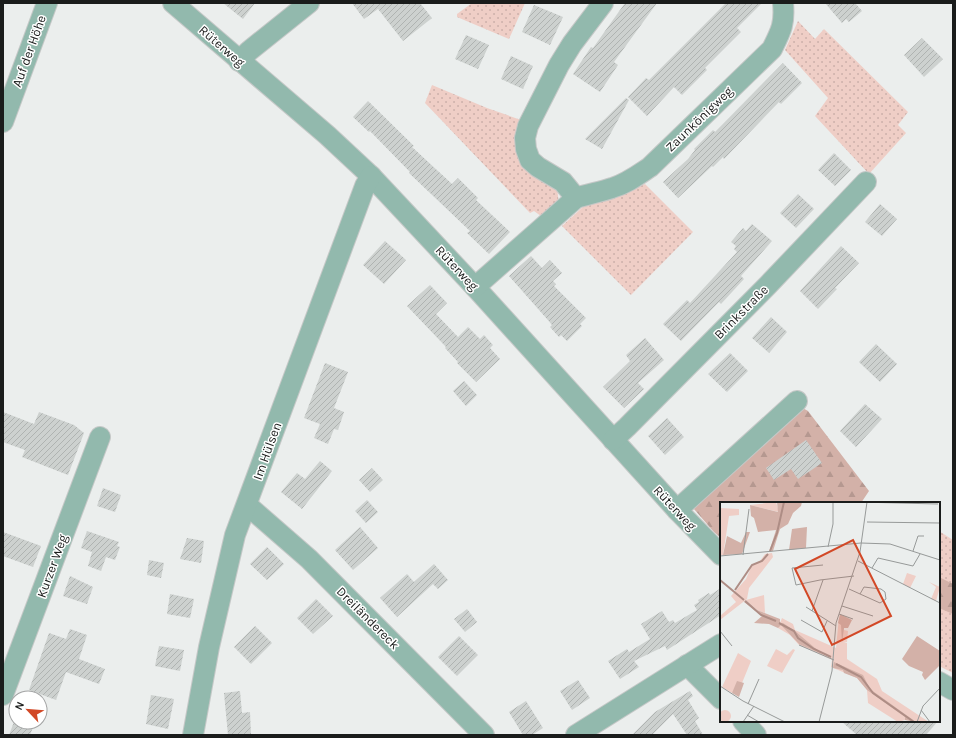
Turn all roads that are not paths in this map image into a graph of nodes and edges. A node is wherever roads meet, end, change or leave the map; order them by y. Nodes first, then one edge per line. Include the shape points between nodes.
1 (47, 3) edge
2 (173, 3) edge
3 (309, 3) edge
4 (603, 3) edge
5 (783, 3) edge
6 (239, 61) junction
7 (3, 122) edge
8 (371, 176) junction
9 (866, 182) dead end
10 (576, 198) junction
11 (475, 287) junction
12 (797, 401) dead end
13 (100, 437) dead end
14 (613, 440) junction
15 (247, 505) junction
16 (676, 510) junction
17 (720, 554) edge
18 (720, 645) edge
19 (687, 665) junction
20 (940, 683) edge
21 (953, 690) edge
22 (3, 695) edge
23 (720, 698) edge
24 (744, 722) edge
25 (193, 735) edge
26 (484, 735) edge
27 (576, 735) edge
28 (756, 735) edge

1 - 7 street, Auf der Höhe
2 - 6 street, Rüterweg
3 - 6 street
4 - 10 street via 559,64 528,126 525,138 530,160 563,182
5 - 10 street, Zaunkönigweg via 781,33 772,49 650,166 612,188
6 - 8 street, Rüterweg
8 - 11 street, Rüterweg
8 - 15 street, Im Hülsen via 362,194
9 - 14 street, Brinkstraße via 768,285
10 - 11 street, Zaunkönigweg
11 - 14 street, Rüterweg
12 - 16 street
13 - 22 street, Kurzer Weg
14 - 16 street, Rüterweg
15 - 25 street, Im Hülsen via 230,551
15 - 26 street, Dreiländereck via 309,560
16 - 17 street, Rüterweg
18 - 19 street
19 - 23 street
19 - 27 street
20 - 21 street
24 - 28 street

